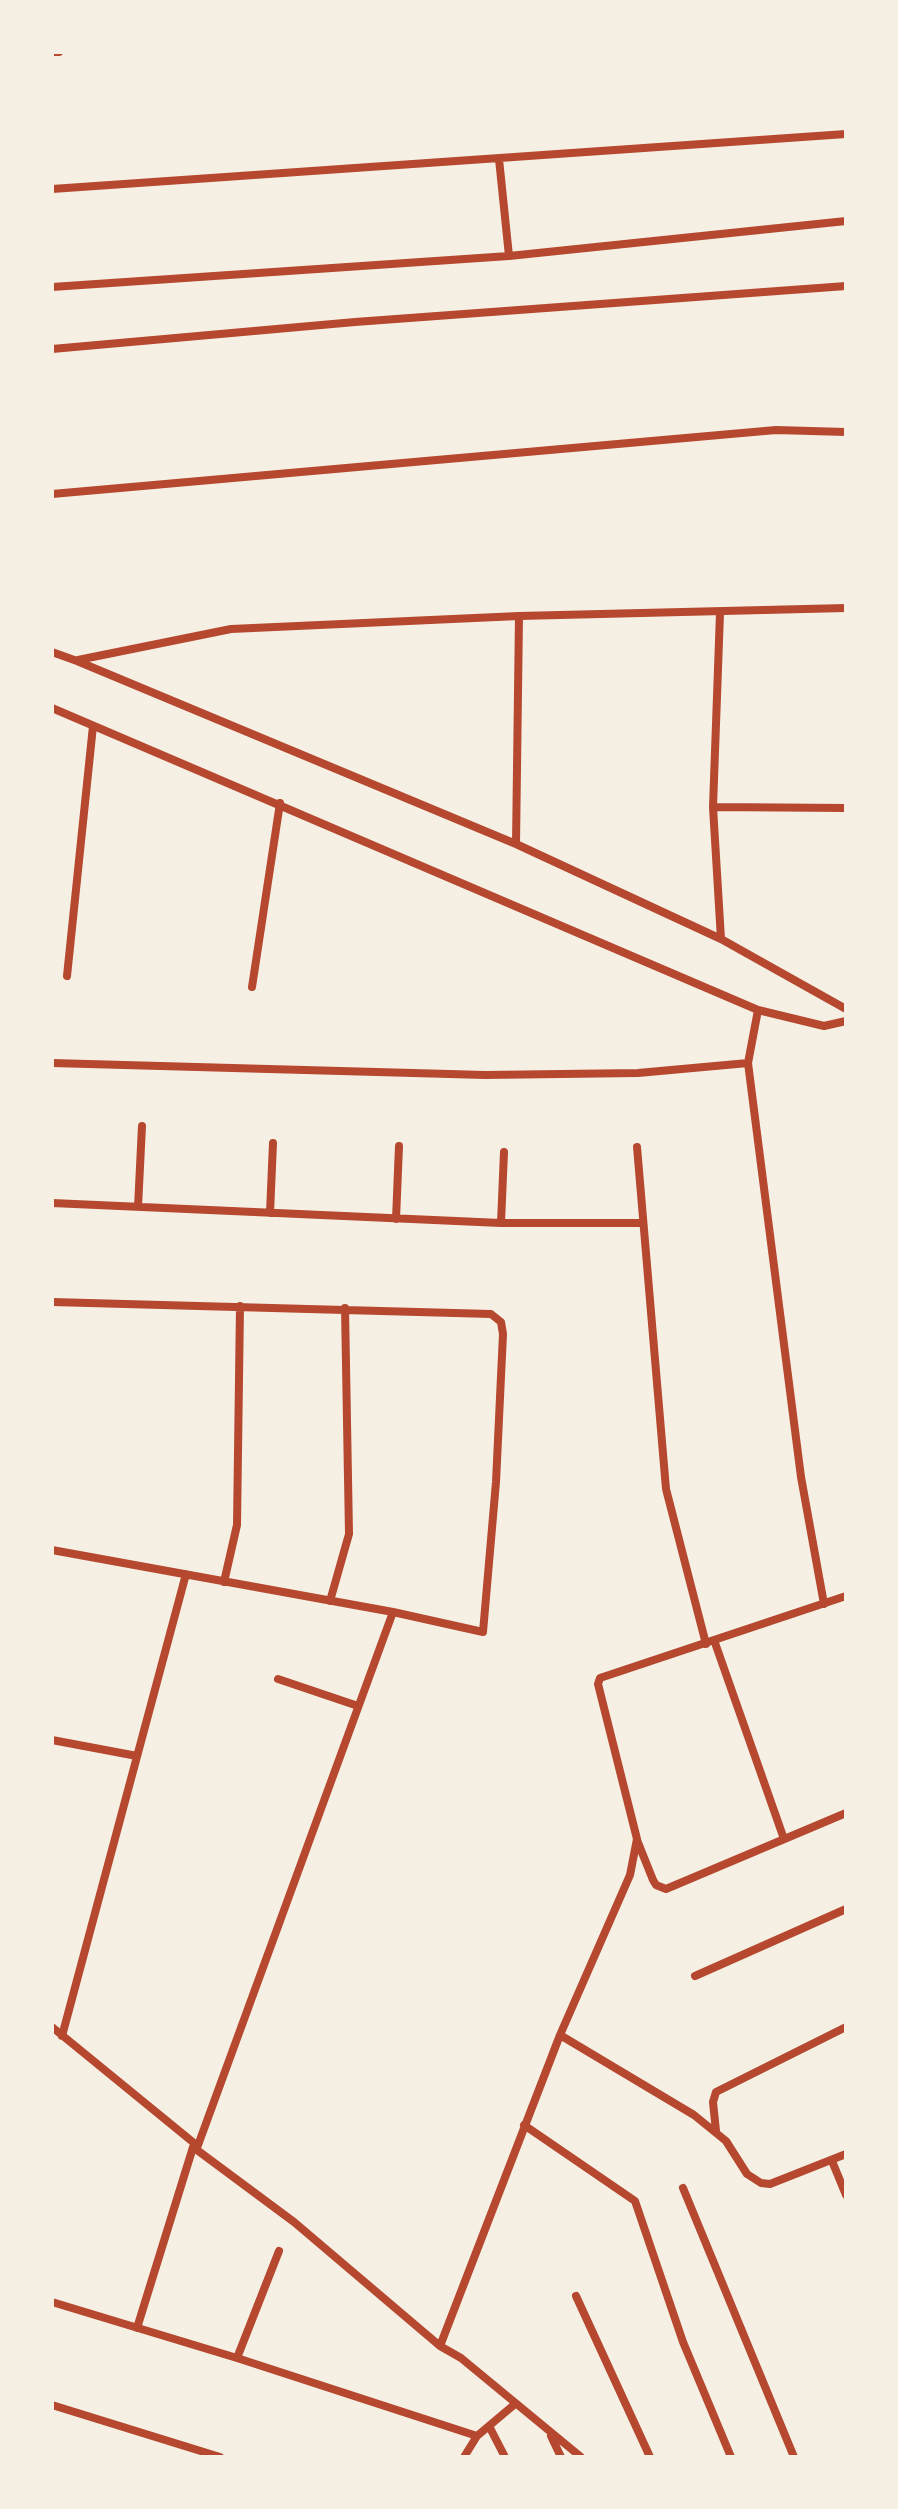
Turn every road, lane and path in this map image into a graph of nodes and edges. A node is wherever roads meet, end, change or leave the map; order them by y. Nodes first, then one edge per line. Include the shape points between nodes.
1 (52, 52) edge
2 (59, 52) edge
3 (846, 134) edge
4 (499, 159) junction
5 (52, 189) edge
6 (846, 221) edge
7 (509, 256) junction
8 (846, 286) edge
9 (52, 287) edge
10 (52, 349) edge
11 (846, 432) edge
12 (52, 494) edge
13 (846, 608) edge
14 (720, 613) junction
15 (519, 616) junction
16 (52, 652) edge
17 (77, 661) junction
18 (52, 708) edge
19 (93, 726) junction
20 (280, 803) junction
21 (713, 807) junction
22 (846, 808) edge
23 (516, 844) junction
24 (721, 939) junction
25 (67, 976) dead end
26 (252, 987) dead end
27 (846, 1009) edge
28 (758, 1010) junction
29 (846, 1021) edge
30 (52, 1063) edge
31 (748, 1063) junction
32 (142, 1126) dead end
33 (273, 1143) dead end
34 (399, 1146) dead end
35 (637, 1147) dead end
36 (504, 1152) dead end
37 (52, 1203) edge
38 (138, 1207) junction
39 (270, 1213) junction
40 (396, 1219) junction
41 (501, 1223) junction
42 (642, 1223) junction
43 (52, 1302) edge
44 (240, 1306) junction
45 (345, 1308) junction
46 (52, 1550) edge
47 (186, 1574) junction
48 (224, 1582) junction
49 (846, 1596) edge
50 (330, 1601) junction
51 (824, 1604) junction
52 (393, 1612) junction
53 (710, 1642) junction
54 (278, 1679) dead end
55 (358, 1706) junction
56 (52, 1740) edge
57 (137, 1756) junction
58 (846, 1813) edge
59 (637, 1839) junction
60 (784, 1839) junction
61 (846, 1909) edge
62 (695, 1976) dead end
63 (52, 2027) edge
64 (846, 2027) edge
65 (560, 2035) junction
66 (62, 2036) junction
67 (524, 2125) junction
68 (716, 2131) junction
69 (196, 2146) junction
70 (846, 2154) edge
71 (832, 2161) junction
72 (683, 2188) dead end
73 (846, 2195) edge
74 (279, 2251) dead end
75 (576, 2296) dead end
76 (52, 2302) edge
77 (137, 2328) junction
78 (440, 2346) junction
79 (237, 2358) junction
80 (515, 2404) junction
81 (52, 2405) edge
82 (489, 2426) junction
83 (549, 2432) junction
84 (477, 2436) junction
85 (220, 2457) edge
86 (464, 2457) edge
87 (505, 2457) edge
88 (561, 2457) edge
89 (581, 2457) edge
90 (650, 2457) edge
91 (731, 2457) edge
92 (794, 2457) edge

1 - 2 street
3 - 4 street
4 - 5 street
4 - 7 street
6 - 7 street
7 - 9 street
8 - 10 street
11 - 12 street via 776,430
13 - 14 street
14 - 15 street
14 - 21 street
15 - 17 street via 231,629
15 - 23 street
16 - 17 street
17 - 23 street
18 - 19 street
19 - 20 street
19 - 25 street
20 - 26 street
20 - 28 street
21 - 22 street
21 - 24 street
23 - 24 street
24 - 27 street
28 - 29 street via 824,1026
28 - 31 street
30 - 31 street via 485,1075 638,1073
31 - 51 street via 801,1477
32 - 38 street
33 - 39 street
34 - 40 street
35 - 42 street
36 - 41 street
37 - 38 street
38 - 39 street
39 - 40 street
40 - 41 street
41 - 42 street
42 - 53 street via 669,1505
43 - 44 street
44 - 45 street
44 - 48 street via 237,1525
45 - 50 street via 349,1534
45 - 52 street via 491,1314 501,1322 503,1334 483,1632
46 - 47 street
47 - 48 street
47 - 57 street
48 - 50 street
49 - 51 street
50 - 52 street
51 - 53 street
52 - 55 street
53 - 59 street via 600,1678
53 - 60 street
54 - 55 street
55 - 69 street
56 - 57 street
57 - 66 street
58 - 60 street
59 - 60 street via 653,1880 666,1889
59 - 65 street via 630,1875
61 - 62 street
63 - 66 street
64 - 68 street via 716,2092
65 - 67 street
65 - 68 street
66 - 69 street
67 - 78 street
67 - 91 street via 635,2201 683,2342
68 - 71 street via 747,2174 761,2183
69 - 77 street
69 - 78 street
70 - 71 street
71 - 73 street
72 - 92 street
74 - 79 street
75 - 90 street
76 - 77 street
77 - 79 street
78 - 80 street
79 - 84 street
80 - 82 street
80 - 83 street
81 - 85 street
82 - 84 street
82 - 87 street
83 - 88 street
83 - 89 street
84 - 86 street

